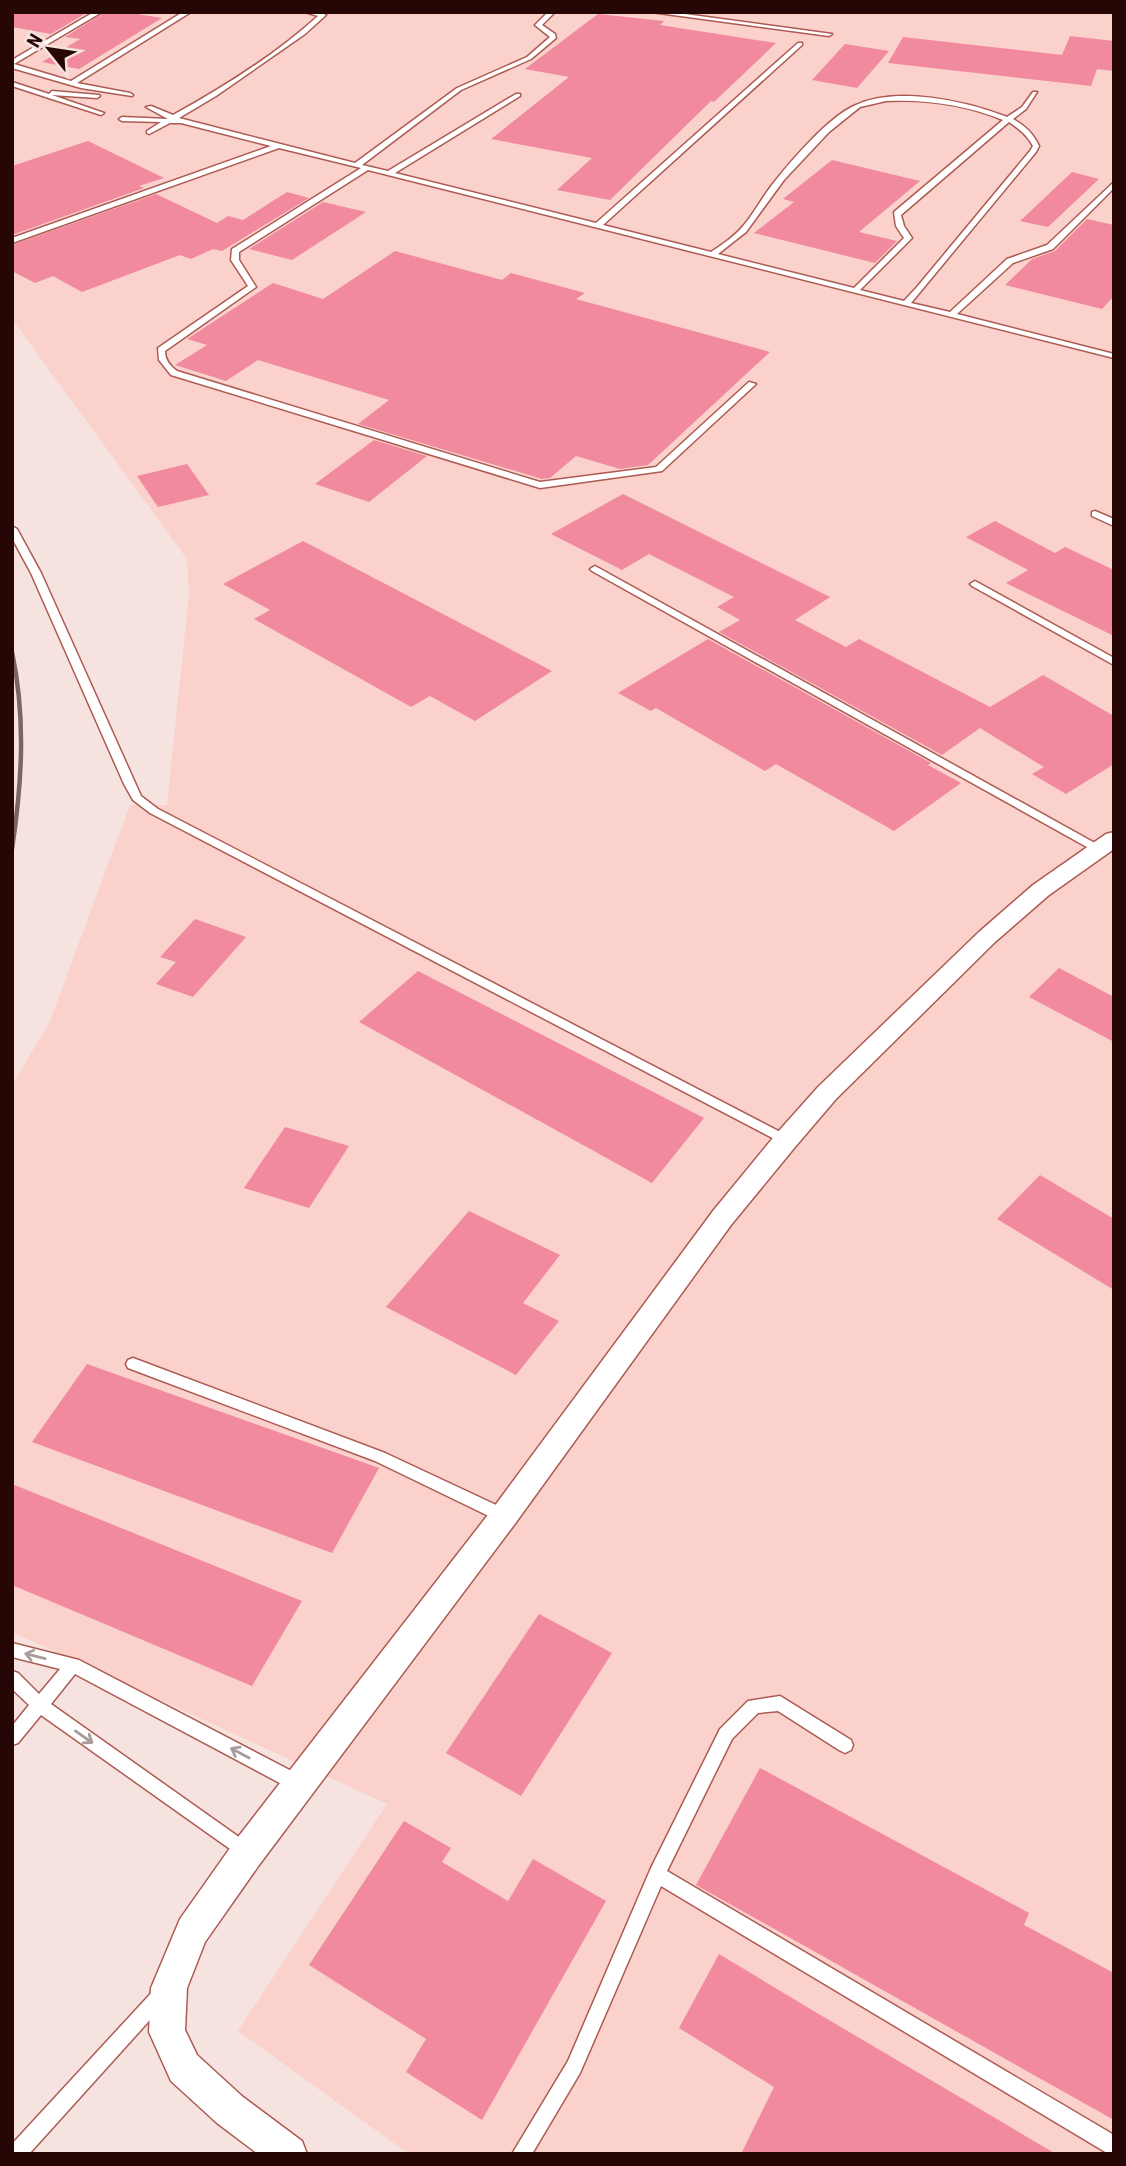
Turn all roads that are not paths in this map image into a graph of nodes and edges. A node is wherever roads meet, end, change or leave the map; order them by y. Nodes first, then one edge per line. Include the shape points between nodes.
1 (99, 12) edge
2 (188, 12) edge
3 (308, 12) edge
4 (552, 12) edge
5 (654, 12) edge
6 (829, 34) dead end
7 (800, 44) dead end
8 (12, 65) edge
9 (72, 83) junction
10 (12, 84) edge
11 (47, 93) junction
12 (1035, 93) dead end
13 (518, 95) dead end
14 (149, 107) dead end
15 (101, 113) dead end
16 (173, 117) junction
17 (122, 119) dead end
18 (1008, 120) junction
19 (181, 121) junction
20 (166, 122) junction
21 (149, 132) dead end
22 (280, 145) junction
23 (358, 164) junction
24 (368, 167) junction
25 (390, 173) junction
26 (1114, 184) edge
27 (599, 225) junction
28 (12, 241) edge
29 (714, 254) junction
30 (855, 291) junction
31 (905, 303) junction
32 (951, 315) junction
33 (1114, 356) edge
34 (752, 384) dead end
35 (1095, 514) dead end
36 (1114, 523) edge
37 (12, 529) edge
38 (595, 569) dead end
39 (975, 584) dead end
40 (1114, 662) edge
41 (1106, 844) edge
42 (786, 1140) junction
43 (133, 1364) dead end
44 (504, 1516) junction
45 (12, 1650) edge
46 (74, 1665) junction
47 (12, 1678) edge
48 (41, 1706) junction
49 (12, 1738) edge
50 (845, 1745) dead end
51 (301, 1784) junction
52 (247, 1853) junction
53 (657, 1874) junction
54 (169, 1987) junction
55 (1114, 2146) edge
56 (16, 2154) edge
57 (289, 2154) edge
58 (521, 2154) edge

1 - 8 lane
2 - 9 lane
3 - 16 lane via 323,15 214,95
4 - 23 lane via 538,25 553,38 529,58 459,89
5 - 6 lane
7 - 27 lane
8 - 9 lane
9 - 11 lane via 129,98
10 - 11 lane
11 - 15 lane
12 - 18 lane
13 - 25 lane
14 - 16 lane
16 - 19 lane
16 - 20 lane
17 - 20 lane
18 - 29 lane via 930,102 885,100 857,106 776,185 748,225
18 - 30 lane via 897,214 908,238
18 - 31 lane via 1029,135 1033,152
19 - 20 lane
19 - 22 lane
20 - 21 lane
22 - 23 lane
22 - 28 lane
23 - 24 lane
24 - 25 lane
24 - 34 lane via 235,251 235,260 252,288 161,350 167,367 174,373 540,485 659,469
25 - 27 lane
26 - 32 lane via 1050,247 1010,261
27 - 29 lane
29 - 30 lane
30 - 31 lane
31 - 32 lane
32 - 33 lane
35 - 36 lane
37 - 42 lane via 137,798 154,811
38 - 41 lane
39 - 40 lane
41 - 42 street via 1041,890 987,937 836,1084
42 - 44 street via 722,1218
43 - 44 lane via 380,1457
44 - 51 street
46 -> 45 lane
46 - 48 lane
51 -> 46 lane
47 - 48 lane
48 - 49 lane
48 -> 52 lane
50 - 53 lane via 780,1703 754,1706 726,1734
51 - 52 street
52 - 54 street via 192,1931
53 - 55 lane
53 - 58 lane via 573,2067
54 - 56 lane
54 - 57 street via 167,2032 184,2068

